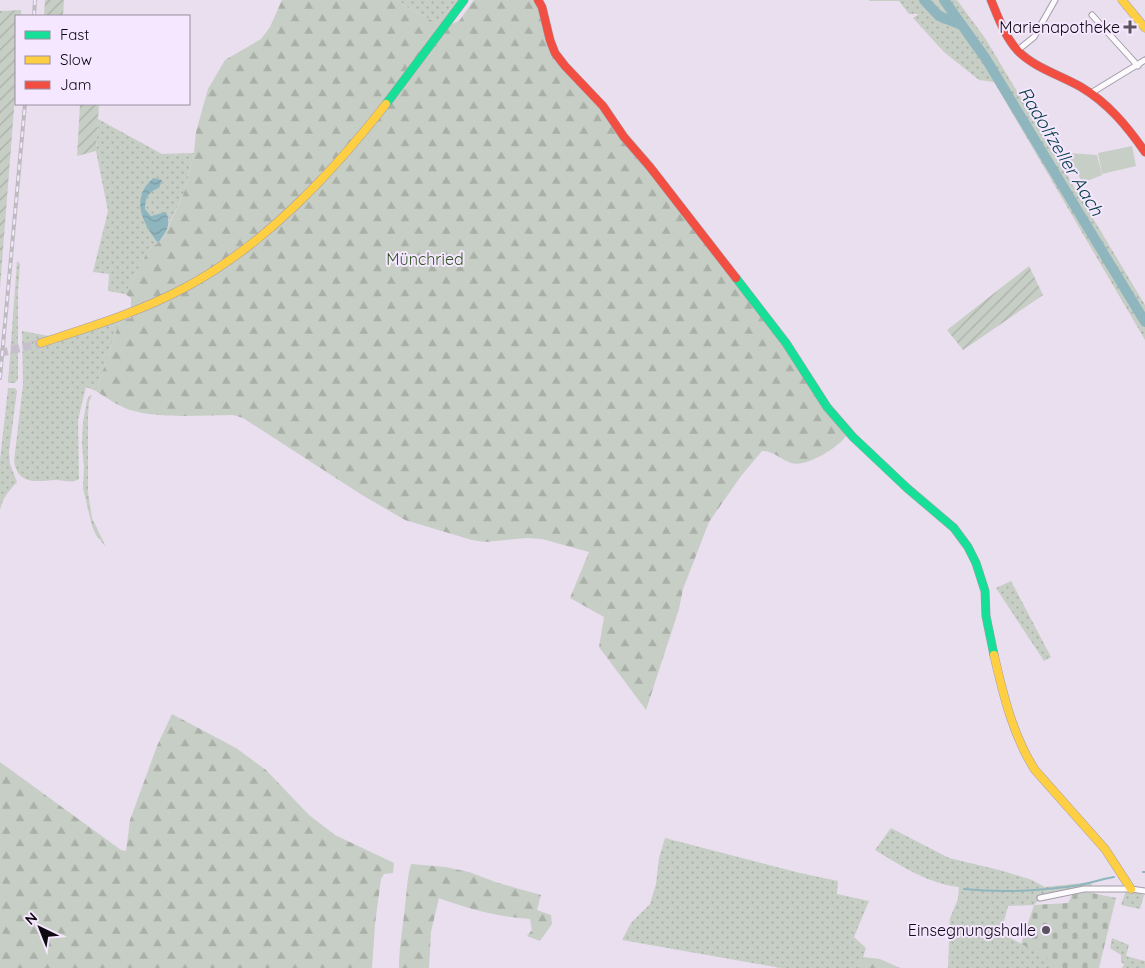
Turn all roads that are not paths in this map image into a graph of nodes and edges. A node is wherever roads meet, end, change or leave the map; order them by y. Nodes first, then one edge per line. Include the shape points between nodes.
1 (464, 0) edge
2 (538, 0) edge
3 (990, 0) edge
4 (1055, 0) edge
5 (1122, 0) edge
6 (1092, 15) dead end
7 (1145, 28) edge
8 (1018, 50) junction
9 (1145, 60) edge
10 (1138, 66) junction
11 (1091, 93) junction
12 (1145, 152) edge
13 (42, 343) tunnel mouth
14 (1128, 888) junction
15 (1145, 891) edge
16 (1040, 898) dead end

1 - 13 street via 353,144 320,182 264,234 205,276 158,300
2 - 14 street via 550,40 564,66 611,118 761,310 827,407 964,541 976,563 985,591 986,616 996,662 1026,756 1034,770 1105,849
3 - 8 street via 1009,40
4 - 8 street via 1034,37
5 - 7 street
6 - 10 street
8 - 11 street via 1035,65
9 - 10 street
10 - 11 street
11 - 12 street via 1126,125
14 - 15 street
14 - 16 street via 1084,890

